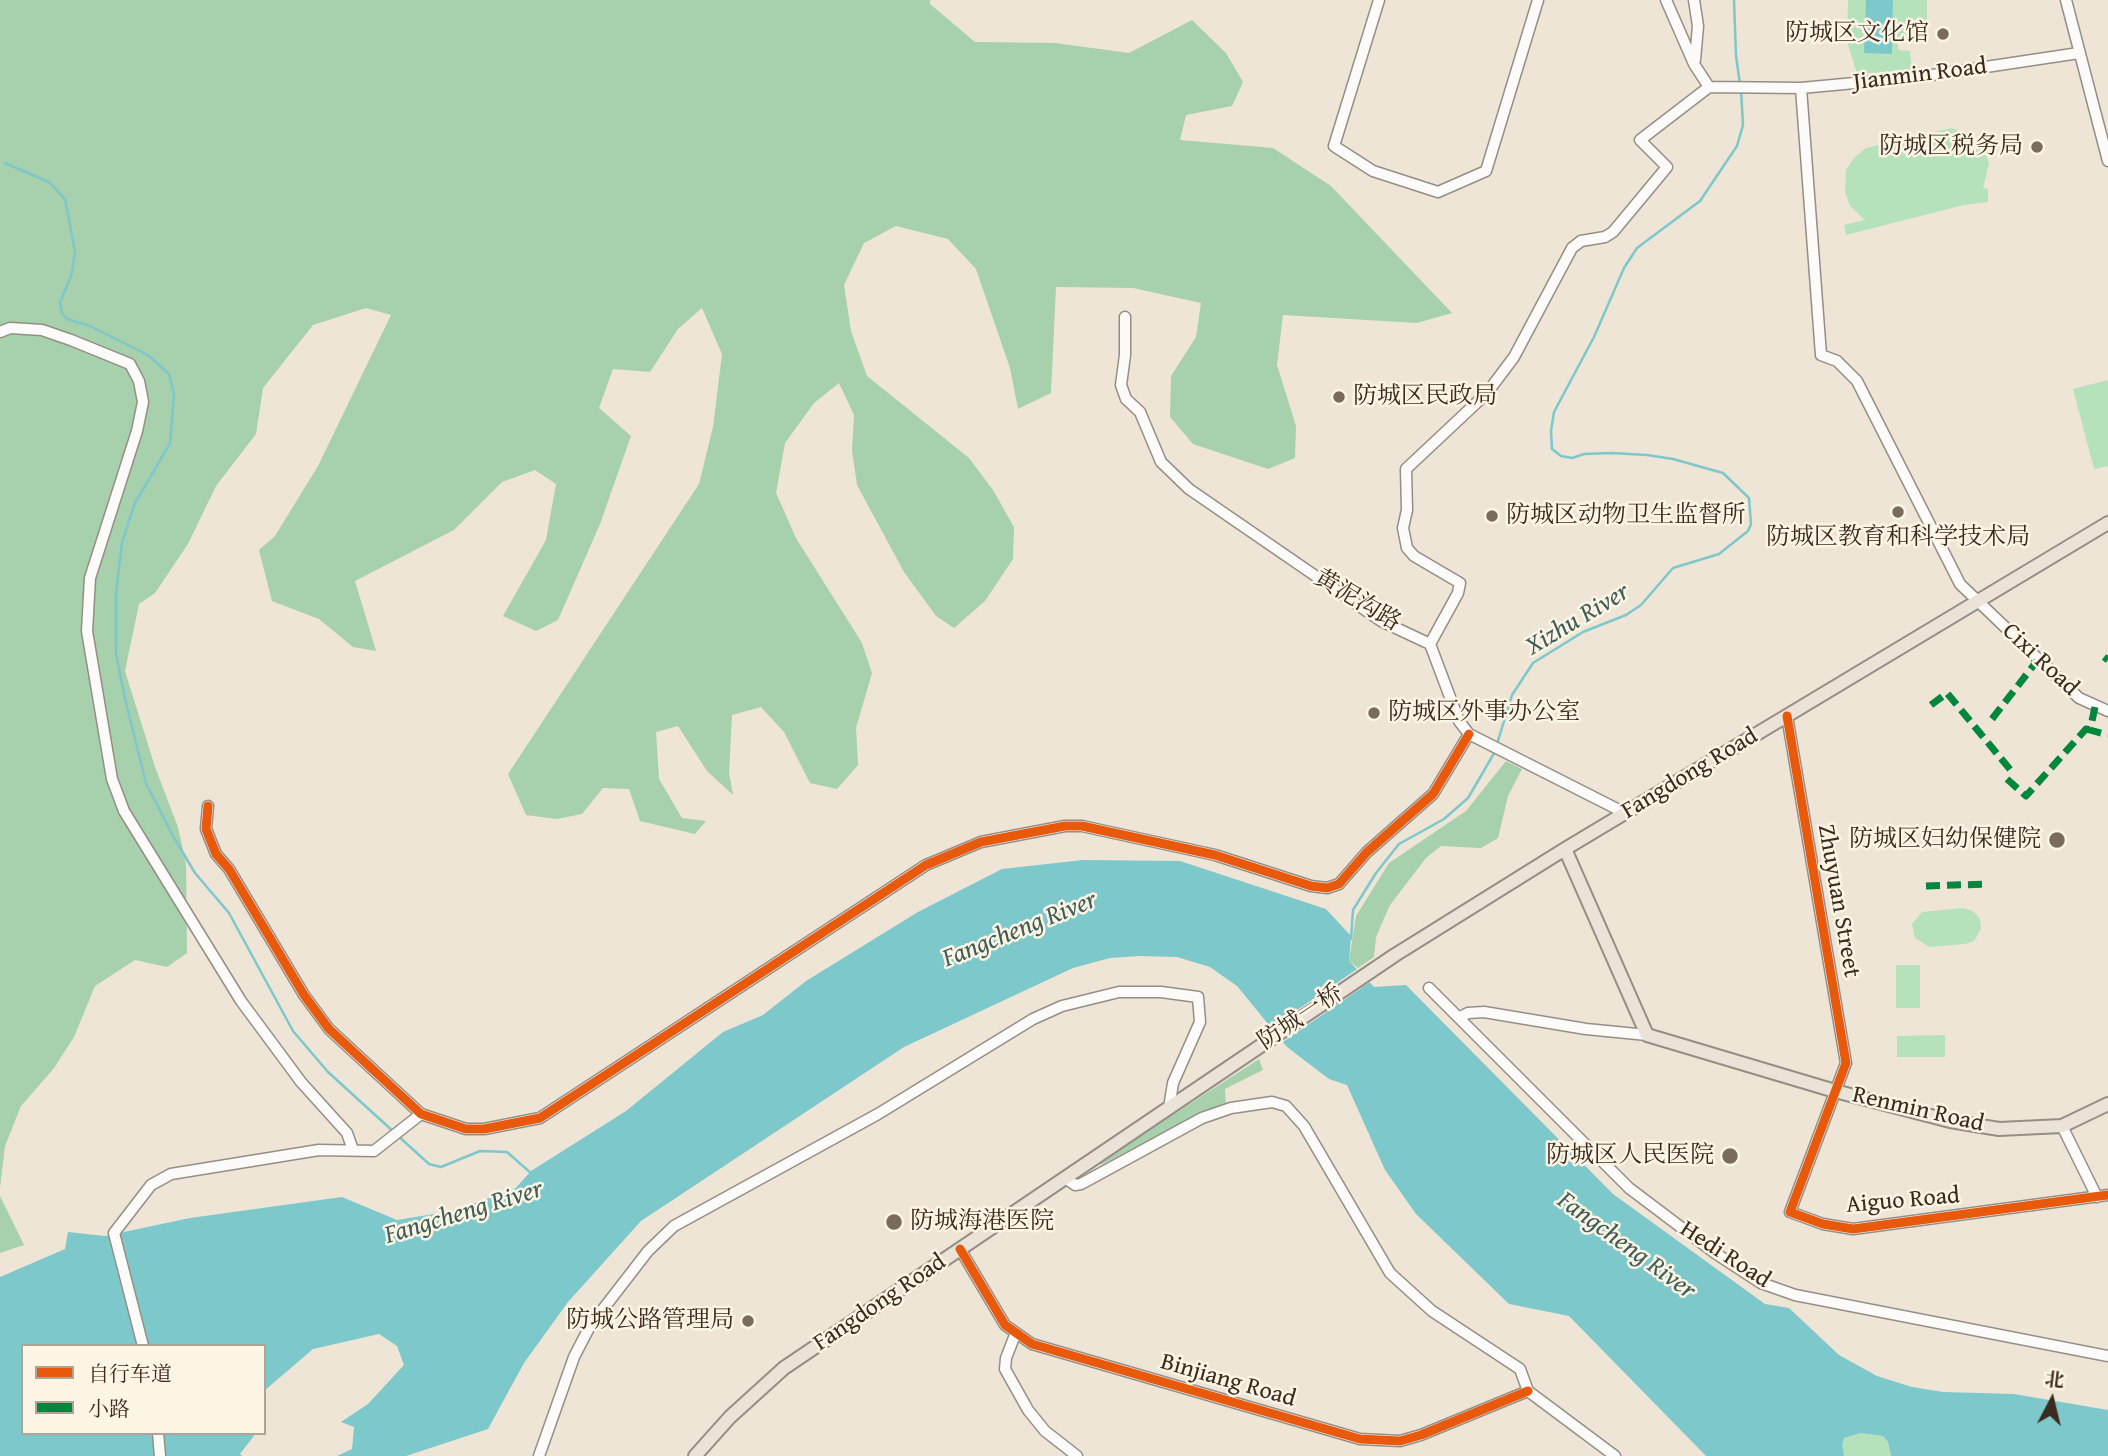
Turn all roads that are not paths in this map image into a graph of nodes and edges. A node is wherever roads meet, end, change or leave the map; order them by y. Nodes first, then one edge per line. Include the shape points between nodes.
1 (1379, 0) edge
2 (1538, 0) edge
3 (1666, 0) edge
4 (1694, 0) edge
5 (2066, 0) edge
6 (2079, 53) junction
7 (1694, 64) junction
8 (1709, 87) junction
9 (1801, 88) junction
10 (2108, 161) edge
11 (1125, 317) dead end
12 (0, 332) edge
13 (2108, 523) edge
14 (1978, 601) junction
15 (1430, 644) junction
16 (2108, 711) edge
17 (1787, 716) junction
18 (1469, 734) junction
19 (208, 806) dead end
20 (1625, 813) junction
21 (1565, 849) junction
22 (1383, 963) joint
23 (1429, 988) dead end
24 (1460, 1017) junction
25 (1647, 1035) junction
26 (1220, 1074) joint
27 (1835, 1091) junction
28 (2108, 1104) edge
29 (1169, 1108) junction
30 (421, 1114) junction
31 (2062, 1126) junction
32 (353, 1150) junction
33 (1065, 1178) junction
34 (2103, 1196) edge
35 (960, 1249) junction
36 (1015, 1335) junction
37 (142, 1344) edge
38 (2108, 1356) edge
39 (1528, 1391) junction
40 (159, 1435) edge
41 (160, 1456) edge
42 (540, 1456) edge
43 (695, 1456) edge
44 (1077, 1456) edge
45 (1615, 1456) edge

1 - 2 street via 1334,146 1373,171 1438,192 1486,171
3 - 7 street
4 - 7 street via 1698,26
5 - 6 street
6 - 9 street, Jianmin Road via 1919,77
6 - 10 street
7 - 8 street
8 - 9 street, Jianmin Road
8 - 15 street via 1640,140 1667,167 1613,232 1572,248 1514,357 1486,393 1406,469 1403,528 1407,548 1460,583
9 - 14 street, Cixi Road via 1821,355 1837,361 1857,381 1960,584
11 - 15 street, 黄泥沟路 via 1121,385 1126,399 1140,412 1161,462 1189,489 1381,621
12 - 32 street via 10,328 42,330 71,340 130,364 139,381 144,402 137,431 90,578 87,631 112,779 124,811 241,1001 301,1082 347,1133
13 - 14 main road, Fangdong Road
14 - 16 street, Cixi Road via 2079,698
14 - 17 main road, Fangdong Road
15 - 18 street via 1459,720
17 - 20 main road, Fangdong Road
17 - 27 street, Zhuyuan Street via 1846,1063
18 - 20 street
18 - 30 street via 1433,794 1367,852 1339,884 1311,886 1206,853 1082,826 1065,825 981,842 926,865 540,1118 466,1129
19 - 30 street via 206,829 212,848 304,995 329,1029
20 - 21 main road, Fangdong Road
21 - 22 main road, Fangdong Road
21 - 25 main road
22 - 26 main road, 防城一桥
23 - 24 street, Hedi Road
24 - 25 street, Renmin Road via 1484,1012 1586,1030
24 - 38 street, Hedi Road via 1629,1188 1761,1283 1795,1295
25 - 27 main road, Renmin Road
26 - 29 main road, Fangdong Road
27 - 31 main road, Renmin Road via 1998,1129
27 - 34 street, Aiguo Road via 1790,1212 1853,1229
28 - 31 main road, Renmin Road
29 - 33 main road, Fangdong Road
29 - 42 street via 1173,1083 1200,1022 1198,997 1119,992 1062,1006 1033,1019 878,1114 674,1226 648,1251 590,1326
30 - 32 street via 374,1151
31 - 34 street
32 - 37 street via 319,1150 171,1174 151,1185 114,1233
33 - 35 main road, Fangdong Road
33 - 39 street via 1081,1184 1212,1114 1256,1103 1286,1106 1304,1126 1390,1273 1432,1311 1520,1369
35 - 36 street, Binjiang Road via 997,1315
35 - 43 main road, Fangdong Road via 784,1368
36 - 39 street, Binjiang Road via 1050,1351 1379,1441 1421,1436
36 - 44 street via 1005,1369 1045,1431
39 - 45 street
40 - 41 street

